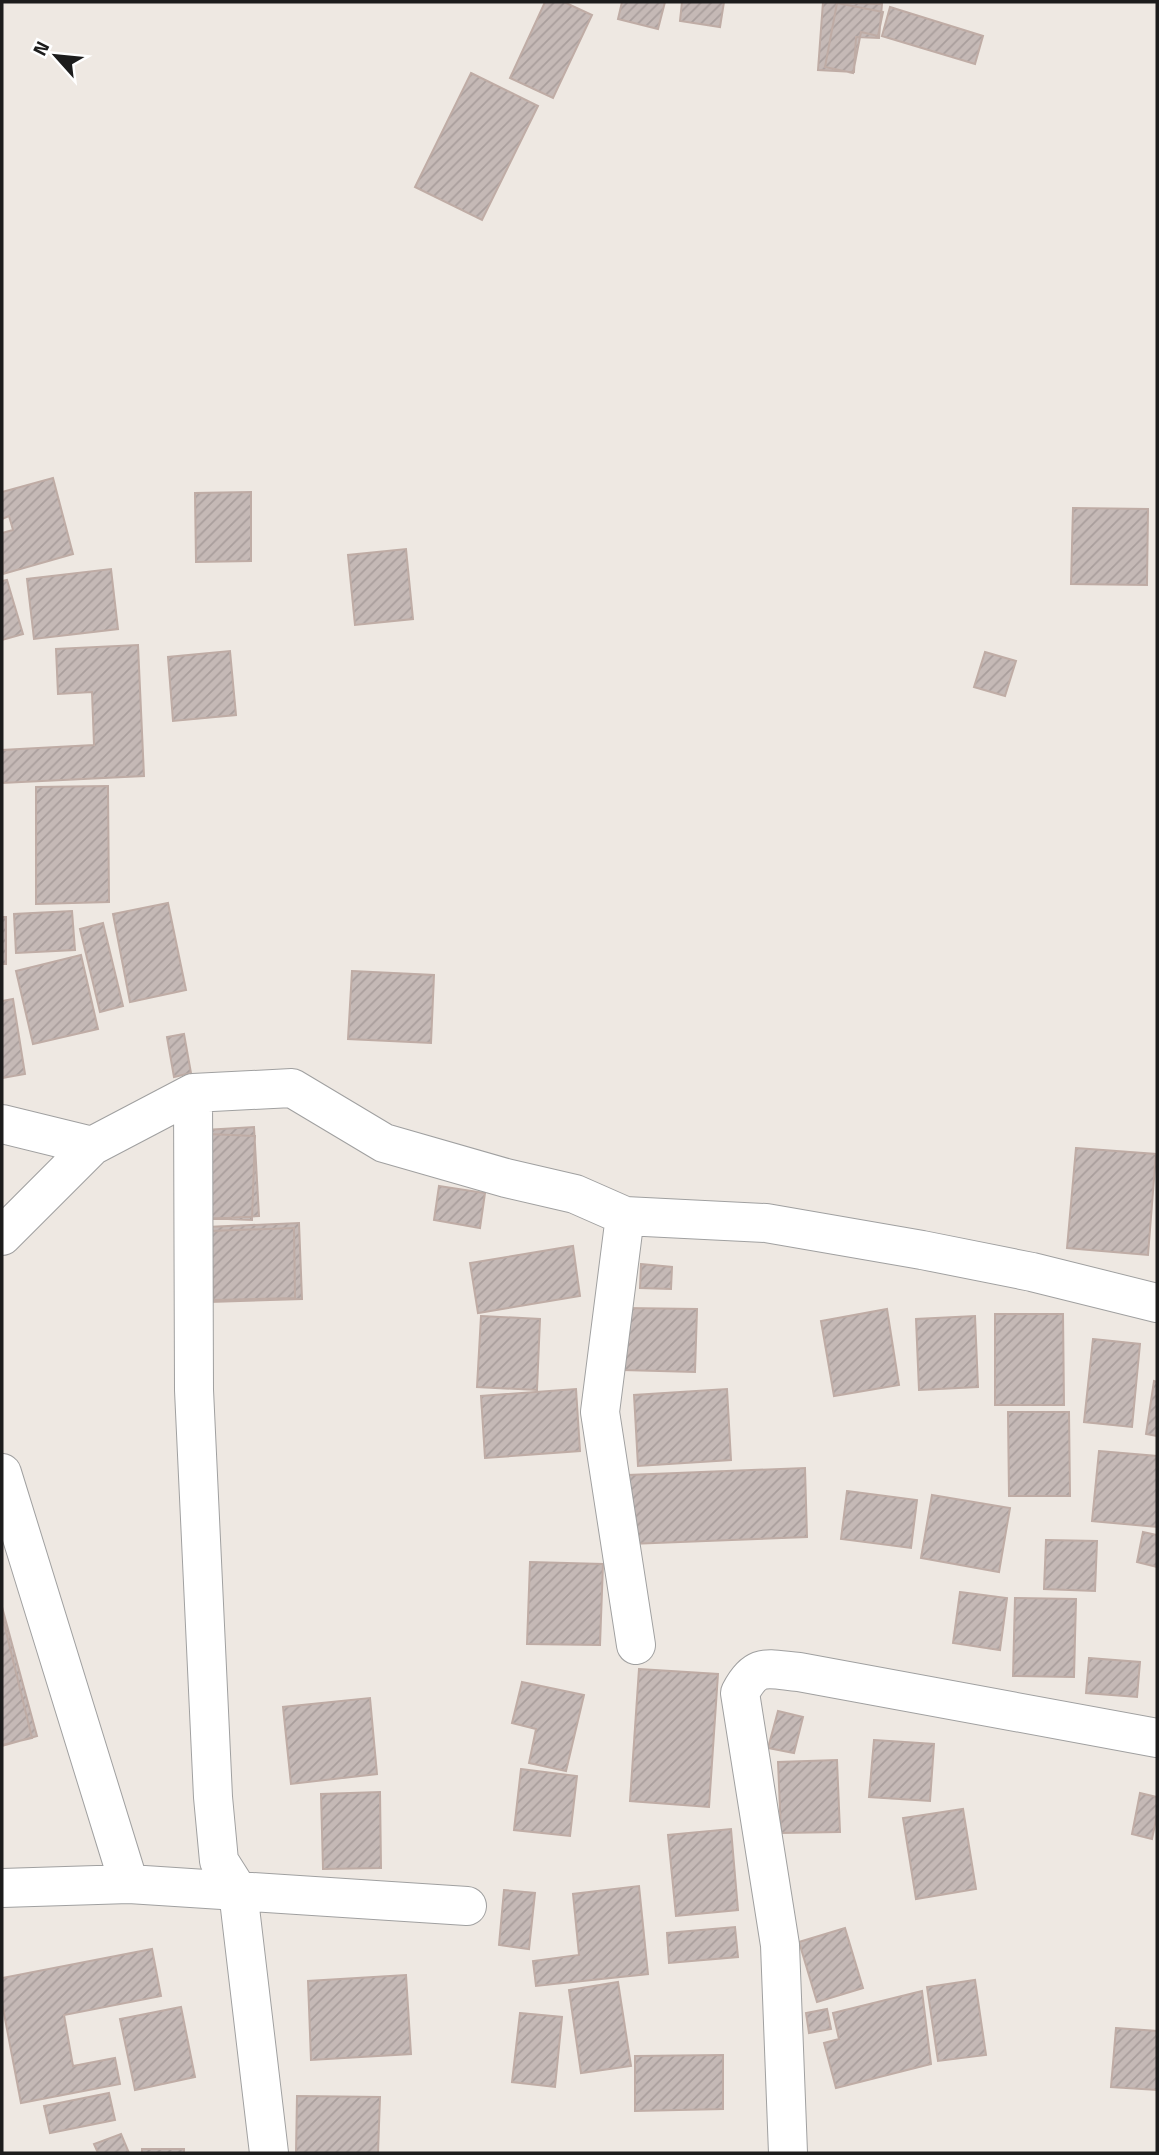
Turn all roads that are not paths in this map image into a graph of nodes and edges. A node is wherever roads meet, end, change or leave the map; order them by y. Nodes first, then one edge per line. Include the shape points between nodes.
1 (193, 1093) junction
2 (2, 1124) edge
3 (92, 1146) junction
4 (625, 1216) junction
5 (2, 1236) edge
6 (1157, 1303) edge
7 (2, 1474) edge
8 (635, 1645) dead end
9 (1157, 1738) edge
10 (129, 1884) junction
11 (2, 1888) edge
12 (238, 1891) junction
13 (467, 1906) dead end
14 (270, 2153) edge
15 (788, 2153) edge

1 - 3 street
1 - 4 street via 292,1088 384,1143 575,1194
1 - 12 street via 194,1390 203,1624 219,1861
2 - 3 street
3 - 5 street
4 - 6 street via 766,1223 1018,1269
4 - 8 street via 600,1412
7 - 10 street
9 - 15 street via 799,1672 765,1669 748,1677 740,1693 780,1945
10 - 11 street
10 - 12 street
12 - 13 street
12 - 14 street

